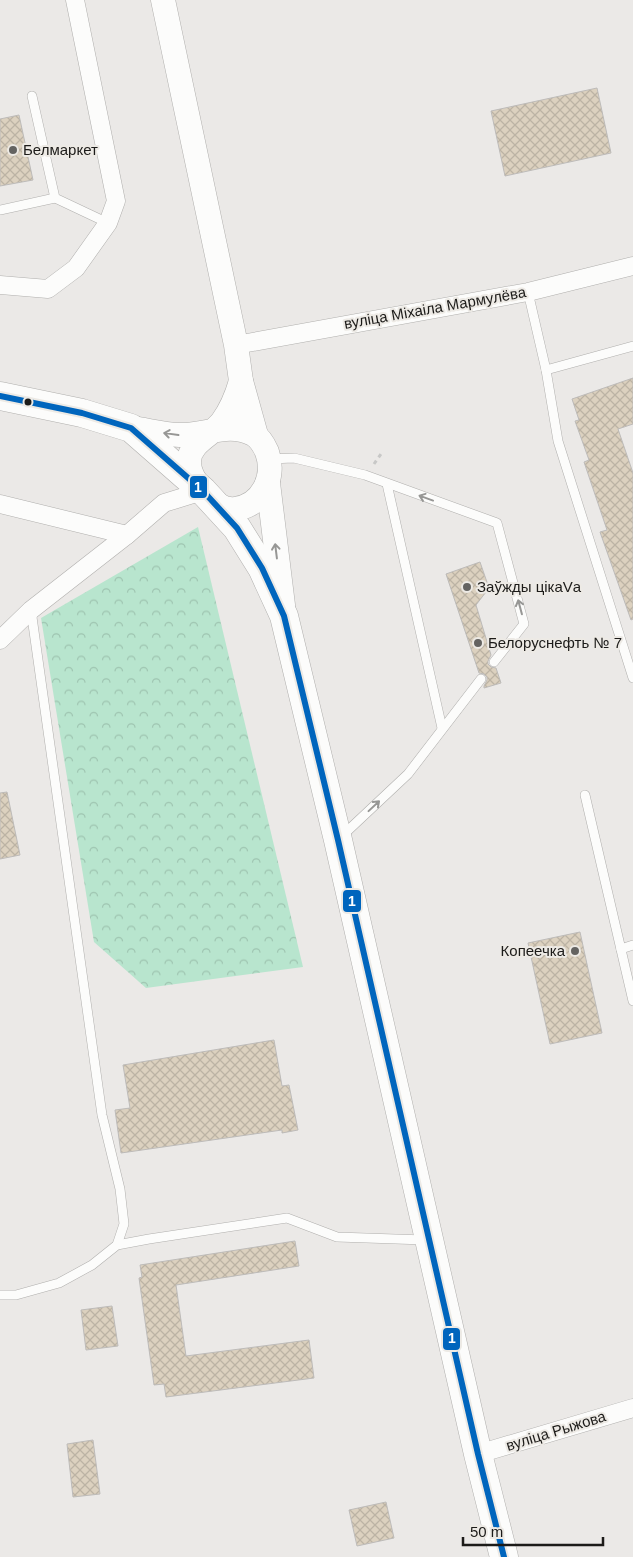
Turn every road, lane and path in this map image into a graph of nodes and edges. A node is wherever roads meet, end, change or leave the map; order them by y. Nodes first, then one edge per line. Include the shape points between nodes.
1 (76, 0) edge
2 (163, 0) edge
3 (32, 96) dead end
4 (55, 198) junction
5 (0, 210) edge
6 (108, 223) junction
7 (633, 266) edge
8 (0, 285) edge
9 (528, 292) junction
10 (236, 345) junction
11 (633, 346) edge
12 (546, 370) junction
13 (241, 381) junction
14 (0, 396) edge
15 (131, 428) junction
16 (212, 431) junction
17 (256, 436) junction
18 (269, 459) junction
19 (268, 483) junction
20 (387, 484) junction
21 (203, 492) junction
22 (0, 504) edge
23 (127, 535) junction
24 (31, 610) junction
25 (284, 616) junction
26 (0, 640) edge
27 (494, 662) dead end
28 (633, 678) edge
29 (481, 679) dead end
30 (442, 728) junction
31 (586, 795) dead end
32 (338, 840) junction
33 (633, 945) edge
34 (621, 949) junction
35 (633, 1001) edge
36 (430, 1240) junction
37 (117, 1246) junction
38 (0, 1296) edge
39 (633, 1408) edge
40 (478, 1454) junction
41 (504, 1557) edge

1 - 6 street via 116,201
2 - 10 main road
3 - 4 lane
4 - 5 lane
4 - 6 lane
6 - 8 street via 76,268 48,288
7 - 9 street, вуліца Міхаіла Мармулёва
9 - 10 street, вуліца Міхаіла Мармулёва
9 - 12 lane
10 - 13 main road
11 - 12 lane
12 - 28 lane via 558,441
13 - 16 main road via 225,418
13 - 17 main road
14 - 15 main road via 82,413
16 -> 15 main road via 178,435
15 - 21 main road
16 - 17 main road via 233,428
16 - 21 main road via 196,445 189,462 191,474
17 - 18 main road
18 - 19 main road
18 - 20 lane via 294,458 365,475
19 - 21 main road via 256,500 236,509 219,507
25 -> 19 main road
27 -> 20 lane via 524,624 497,523
20 - 30 lane
21 - 23 street via 164,503
21 - 25 main road via 237,528 262,568
22 - 23 street
23 - 24 street
24 - 26 street
24 - 37 lane via 102,1115 120,1189 124,1224
25 - 32 main road
29 - 30 lane
32 -> 30 lane via 408,774
31 - 34 lane
32 - 36 main road
33 - 34 lane
34 - 35 lane
36 - 37 lane via 336,1237 287,1218
36 - 40 main road
37 - 38 lane via 92,1265 59,1283
39 - 40 street, вуліца Рыжова
40 - 41 main road

